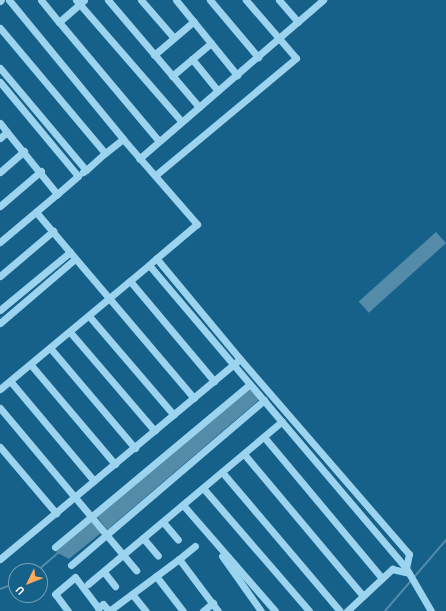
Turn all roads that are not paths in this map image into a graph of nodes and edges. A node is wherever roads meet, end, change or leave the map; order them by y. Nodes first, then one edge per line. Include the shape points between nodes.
1 (9, 0) edge
2 (41, 0) edge
3 (108, 0) edge
4 (141, 0) edge
5 (176, 0) edge
6 (210, 0) edge
7 (246, 0) edge
8 (279, 0) edge
9 (79, 1) edge
10 (319, 1) edge
11 (194, 21) junction
12 (59, 22) junction
13 (298, 22) junction
14 (0, 28) edge
15 (174, 38) junction
16 (279, 38) junction
17 (211, 42) junction
18 (154, 55) junction
19 (258, 57) junction
20 (192, 59) junction
21 (0, 68) edge
22 (237, 75) junction
23 (172, 76) junction
24 (0, 82) edge
25 (218, 91) junction
26 (199, 107) junction
27 (181, 121) junction
28 (0, 123) edge
29 (7, 132) junction
30 (0, 138) edge
31 (123, 139) junction
32 (159, 141) junction
33 (24, 152) junction
34 (105, 153) junction
35 (139, 159) junction
36 (86, 170) junction
37 (0, 172) edge
38 (40, 172) junction
39 (157, 174) junction
40 (78, 176) junction
41 (57, 194) junction
42 (0, 206) edge
43 (36, 212) junction
44 (53, 231) junction
45 (0, 242) edge
46 (70, 252) junction
47 (156, 258) junction
48 (76, 259) junction
49 (149, 265) junction
50 (0, 276) edge
51 (130, 281) junction
52 (109, 298) junction
53 (0, 310) edge
54 (89, 316) junction
55 (0, 323) edge
56 (70, 332) junction
57 (51, 348) junction
58 (240, 359) junction
59 (234, 364) junction
60 (31, 365) junction
61 (214, 381) junction
62 (11, 382) junction
63 (250, 384) junction
64 (0, 389) edge
65 (194, 398) junction
66 (264, 400) junction
67 (0, 408) edge
68 (174, 415) junction
69 (282, 422) junction
70 (154, 431) junction
71 (264, 437) junction
72 (0, 447) edge
73 (135, 448) junction
74 (244, 454) junction
75 (115, 464) junction
76 (222, 472) junction
77 (94, 481) junction
78 (203, 488) junction
79 (75, 498) junction
80 (183, 505) junction
81 (56, 513) junction
82 (90, 516) junction
83 (163, 522) junction
84 (198, 523) junction
85 (106, 534) junction
86 (143, 538) junction
87 (178, 540) dead end
88 (194, 546) dead end
89 (55, 547) dead end
90 (123, 555) junction
91 (158, 556) dead end
92 (0, 559) edge
93 (179, 559) junction
94 (70, 565) dead end
95 (136, 570) dead end
96 (104, 572) junction
97 (409, 572) junction
98 (156, 576) junction
99 (382, 578) junction
100 (88, 584) dead end
101 (115, 586) dead end
102 (132, 594) junction
103 (363, 596) junction
104 (213, 603) junction
105 (68, 611) edge
106 (109, 611) edge
107 (146, 611) edge
108 (183, 611) edge
109 (203, 611) edge
110 (218, 611) edge
111 (261, 611) edge
112 (275, 611) edge
113 (309, 611) edge
114 (340, 611) edge
115 (347, 611) edge
116 (431, 611) edge

1 - 31 street
2 - 12 street
3 - 18 street
4 - 15 street
5 - 11 street
6 - 19 street
7 - 16 street
8 - 13 street
9 - 12 street
9 - 27 street
10 - 13 street
11 - 15 street
11 - 17 street
12 - 32 street
13 - 16 street
14 - 34 street
15 - 18 street
16 - 19 street
16 - 39 street via 296,58
17 - 20 street
17 - 22 street
18 - 23 street
19 - 22 street
20 - 23 street
20 - 25 street
21 - 36 street
22 - 25 street
23 - 26 street
24 - 40 street
25 - 26 street
26 - 27 street
27 - 32 street
28 - 29 street
29 - 30 street
29 - 33 street
31 - 34 street
31 - 35 street
32 - 35 street
33 - 37 street
33 - 38 street
34 - 36 street
35 - 39 street
36 - 40 street
38 - 41 street
38 - 42 street
39 - 47 street via 197,224
40 - 41 street
41 - 43 street
43 - 44 street
43 - 45 street
44 - 46 street
44 - 50 street
46 - 48 street
46 - 53 street
47 - 49 street
47 - 58 street
48 - 52 street
48 - 55 street
49 - 51 street
49 - 59 street
51 - 52 street
51 - 61 street
52 - 54 street
52 - 65 street
54 - 56 street
54 - 68 street
56 - 57 street
56 - 70 street
57 - 60 street
57 - 73 street
58 - 59 street
58 - 97 street via 409,554
59 - 61 street
59 - 63 street
60 - 62 street
60 - 75 street
61 - 65 street
62 - 64 street
62 - 77 street
63 - 66 street
63 - 82 street
65 - 68 street
66 - 69 street
66 - 85 street
67 - 79 street
68 - 70 street
69 - 71 street
69 - 97 street
70 - 73 street
71 - 74 street
71 - 99 street
72 - 81 street
73 - 75 street
74 - 76 street
74 - 103 street
75 - 77 street
76 - 78 street
76 - 114 street
77 - 79 street
78 - 80 street
78 - 113 street
79 - 81 street
79 - 82 street
80 - 83 street
80 - 84 street
81 - 92 street
82 - 85 street
82 - 89 street
83 - 86 street
83 - 87 street
84 - 111 street
84 - 112 street
85 - 90 street
85 - 94 street
86 - 90 street
86 - 91 street
88 - 93 street
90 - 95 street
90 - 96 street
93 - 98 street
93 - 104 street
96 - 100 street
96 - 101 street
97 - 99 street via 392,569
97 - 116 street
98 - 102 street
98 - 108 street
99 - 103 street
102 - 106 street
102 - 107 street
103 - 115 street
104 - 109 street
104 - 110 street
105 - 106 street via 54,594 75,577 98,608 103,604

